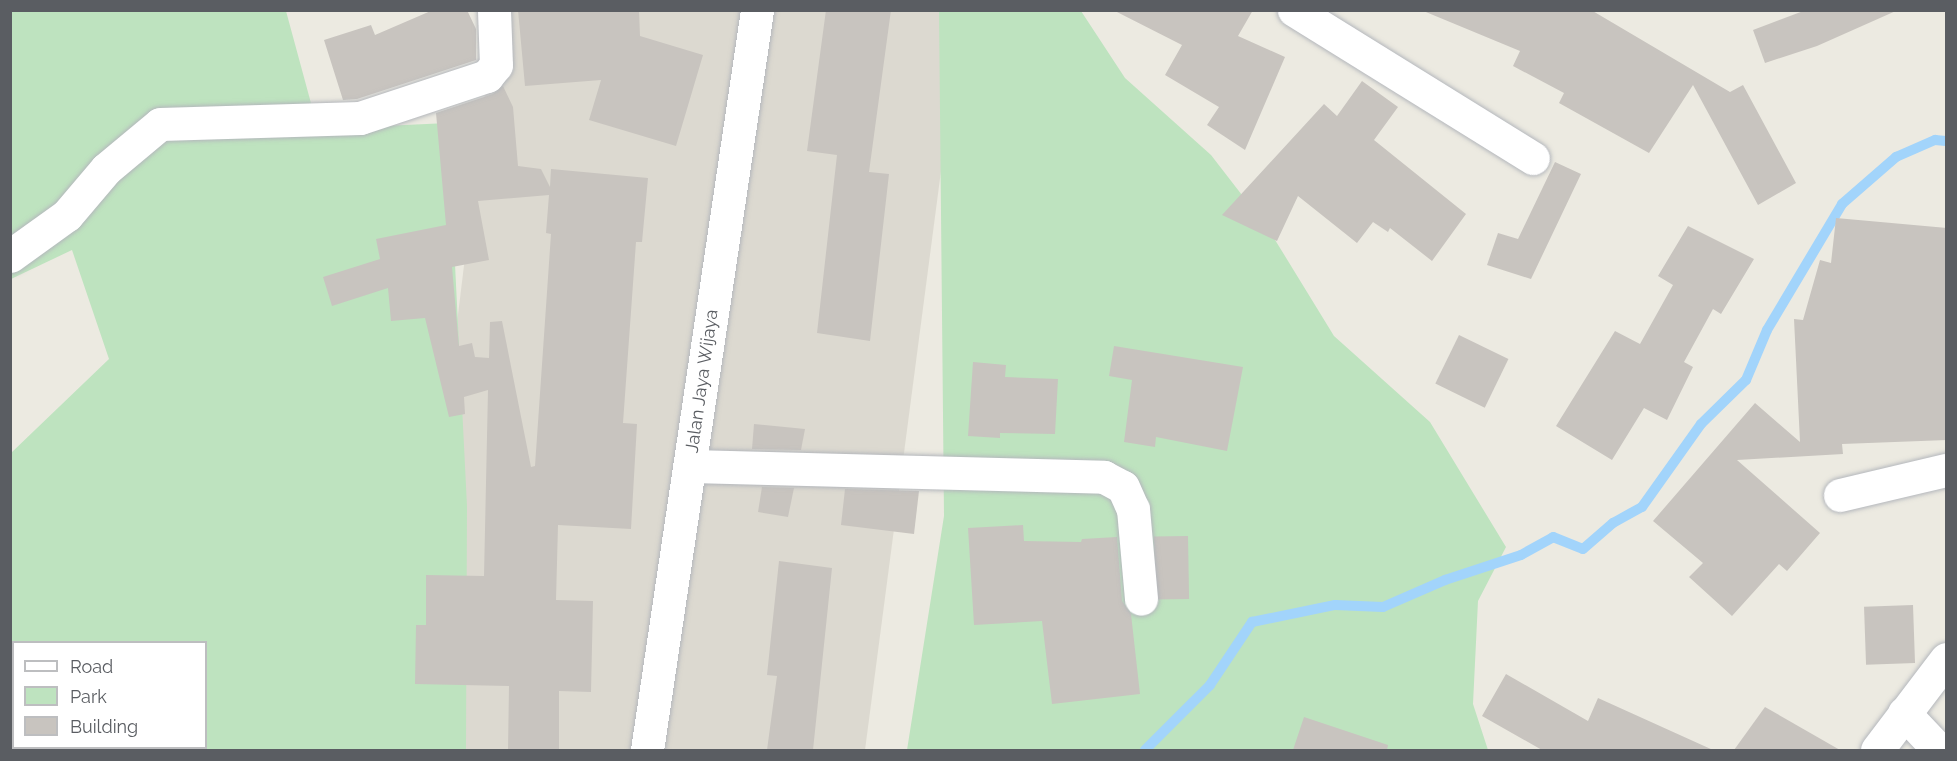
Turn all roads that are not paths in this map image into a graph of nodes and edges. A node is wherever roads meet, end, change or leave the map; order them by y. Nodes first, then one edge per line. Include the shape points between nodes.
1 (494, 10) edge
2 (757, 10) edge
3 (1294, 10) edge
4 (1533, 158) dead end
5 (10, 256) edge
6 (691, 466) junction
7 (1947, 470) edge
8 (1840, 495) dead end
9 (1141, 599) dead end
10 (1947, 659) edge
11 (1904, 713) junction
12 (647, 750) edge
13 (1877, 750) edge
14 (1938, 750) edge

1 - 5 street via 496,65 488,76 360,118 160,124 106,169 67,215
2 - 6 street, Jalan Jaya Wijaya
3 - 4 street
6 - 9 street via 1104,477 1123,488 1133,508
6 - 12 street, Jalan Jaya Wijaya
7 - 8 street
10 - 11 street
11 - 13 street
11 - 14 street

